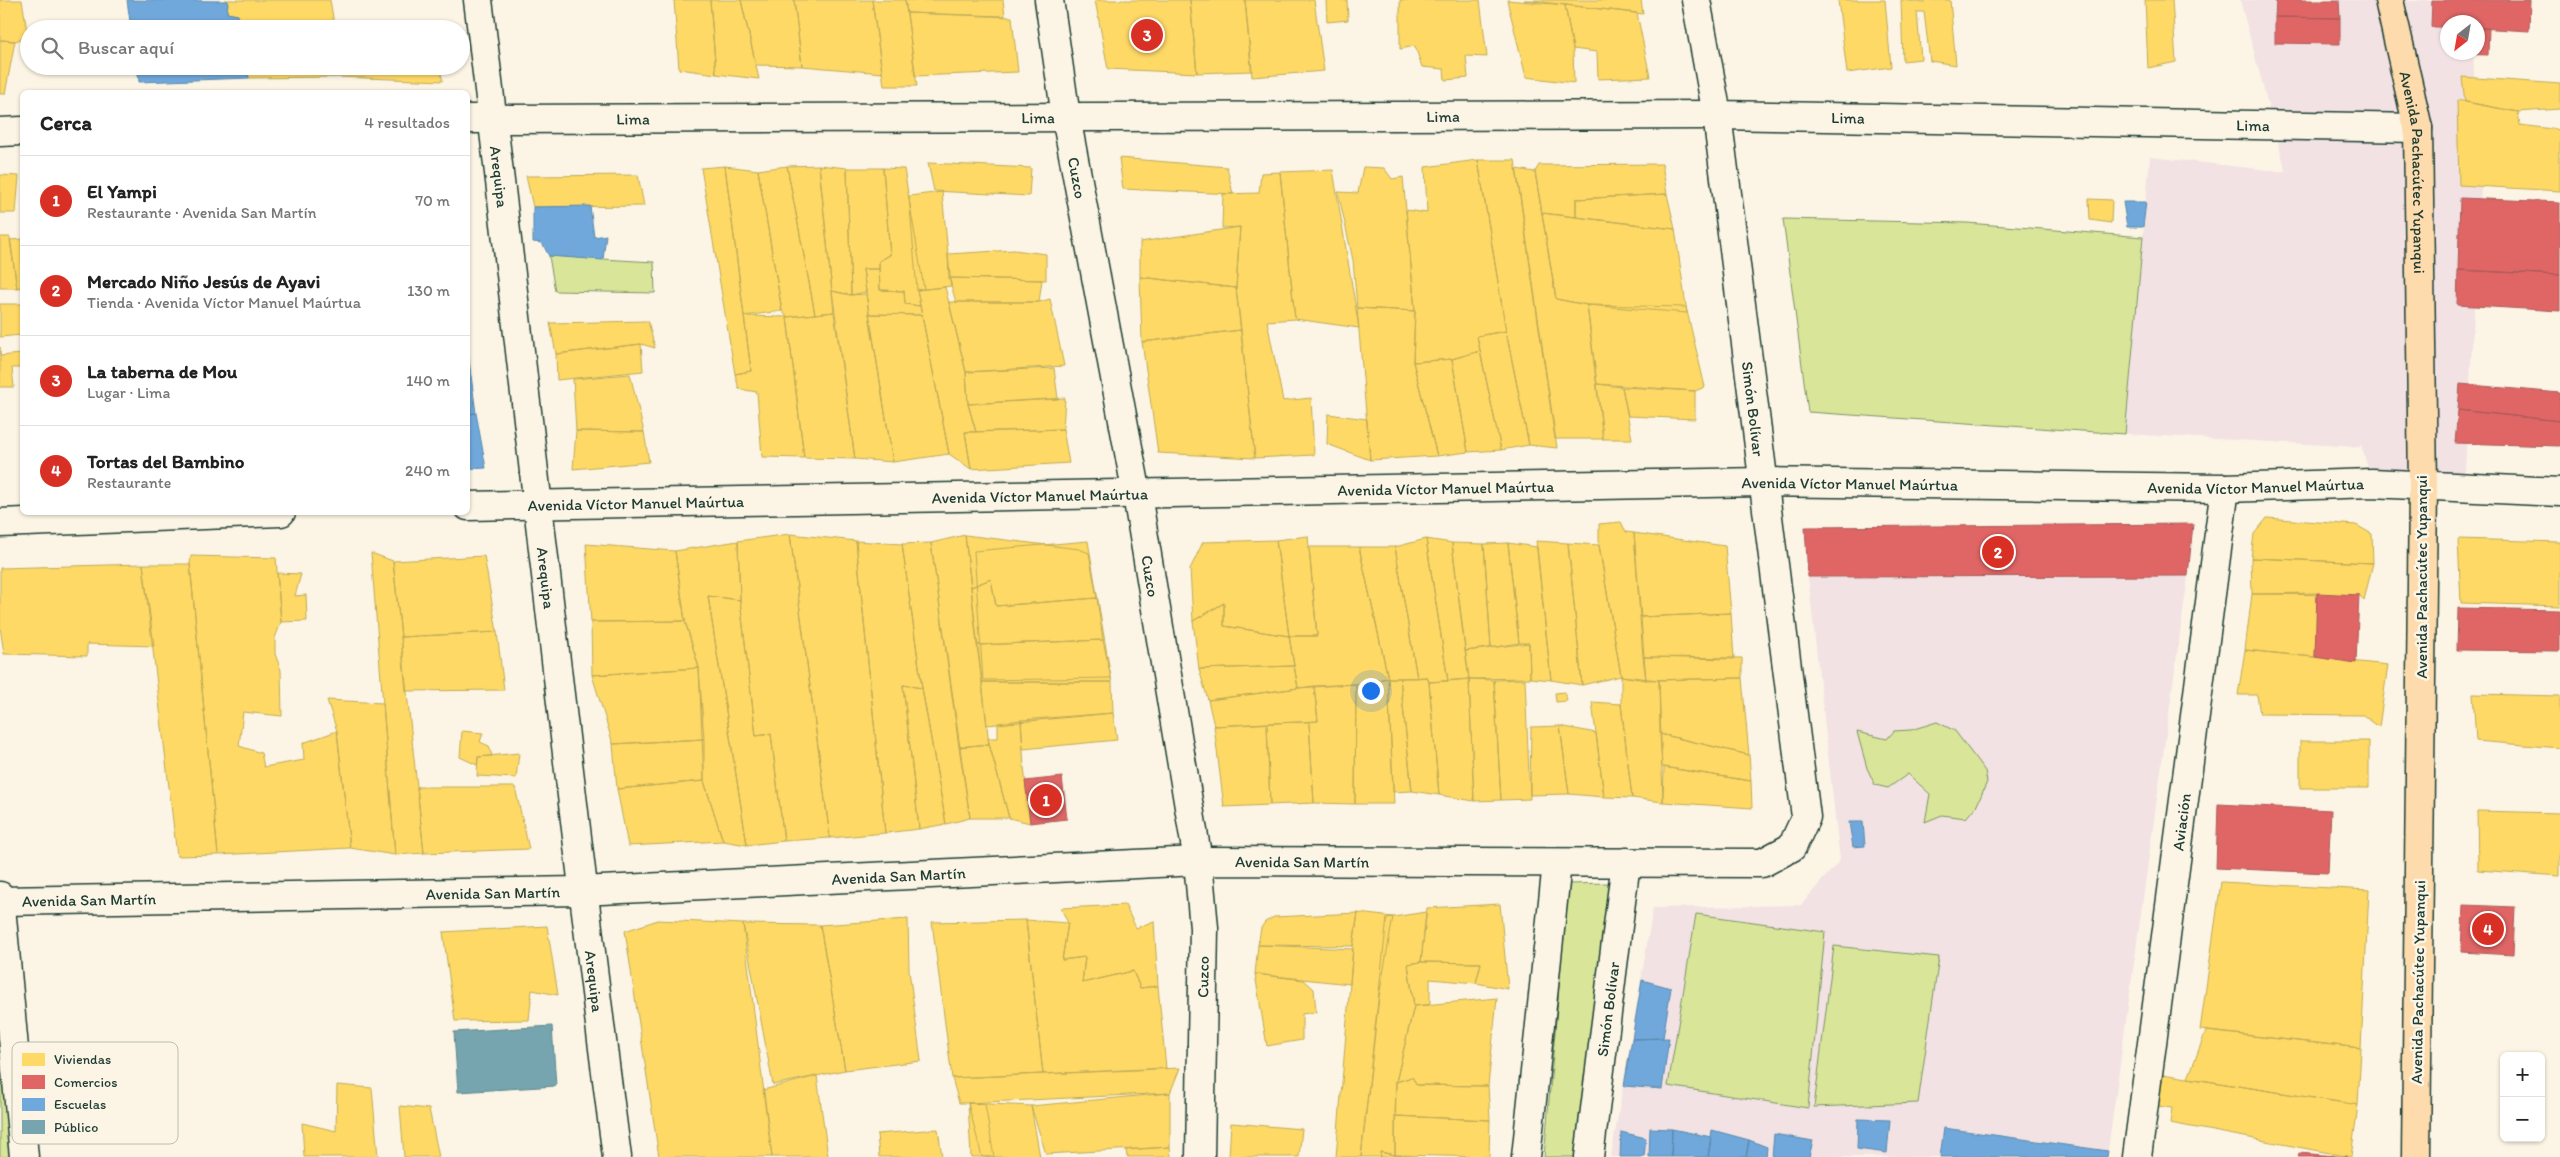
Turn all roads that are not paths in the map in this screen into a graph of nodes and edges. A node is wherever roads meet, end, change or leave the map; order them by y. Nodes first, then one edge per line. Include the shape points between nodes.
1 (478, 0) edge
2 (1049, 0) edge
3 (1696, 0) edge
4 (2389, 0) edge
5 (1716, 115) junction
6 (1066, 117) junction
7 (480, 119) edge
8 (2418, 128) junction
9 (20, 131) edge
10 (0, 132) edge
11 (1762, 482) junction
12 (2422, 486) junction
13 (2225, 488) junction
14 (2560, 492) edge
15 (1137, 495) junction
16 (538, 503) junction
17 (470, 506) edge
18 (204, 515) edge
19 (0, 523) edge
20 (1792, 847) joint
21 (1198, 860) junction
22 (1626, 862) junction
23 (1557, 863) junction
24 (581, 891) junction
25 (0, 896) edge
26 (0, 901) edge
27 (13, 1042) edge
28 (23, 1144) edge
29 (24, 1157) edge
30 (617, 1157) edge
31 (1200, 1157) edge
32 (1526, 1157) edge
33 (1588, 1157) edge
34 (2137, 1157) edge
35 (2416, 1157) edge

1 - 7 street, Arequipa
2 - 6 street, Cuzco
3 - 5 street, Simón Bolívar
4 - 8 main road, Avenida Pachacútec Yupanqui
5 - 6 street, Lima
5 - 8 street, Lima
5 - 11 street, Simón Bolívar
6 - 7 street, Lima
6 - 15 street, Cuzco
7 - 16 street, Arequipa
8 - 12 main road, Avenida Pachacútec Yupanqui
9 - 10 street
11 - 13 street, Avenida Víctor Manuel Maúrtua
11 - 15 street, Avenida Víctor Manuel Maúrtua
11 - 20 street, Simón Bolívar via 1806,816
12 - 13 street, Avenida Víctor Manuel Maúrtua via 2372,483
12 - 14 street, Avenida Víctor Manuel Maúrtua
12 - 35 main road, Avenida Pachacútec Yupanqui
13 - 34 street, Aviación
15 - 16 street, Avenida Víctor Manuel Maúrtua
15 - 21 street, Cuzco
16 - 17 street, Avenida Víctor Manuel Maúrtua
16 - 24 street, Arequipa
18 - 19 street
20 - 22 street, Avenida San Martín via 1762,863
21 - 23 street, Avenida San Martín
21 - 24 street, Avenida San Martín
21 - 31 street, Cuzco via 1204,928
22 - 23 street, Avenida San Martín
22 - 33 street, Simón Bolívar
23 - 32 street
24 - 26 street, Avenida San Martín
24 - 30 street, Arequipa
25 - 26 street
26 - 27 street
28 - 29 street

